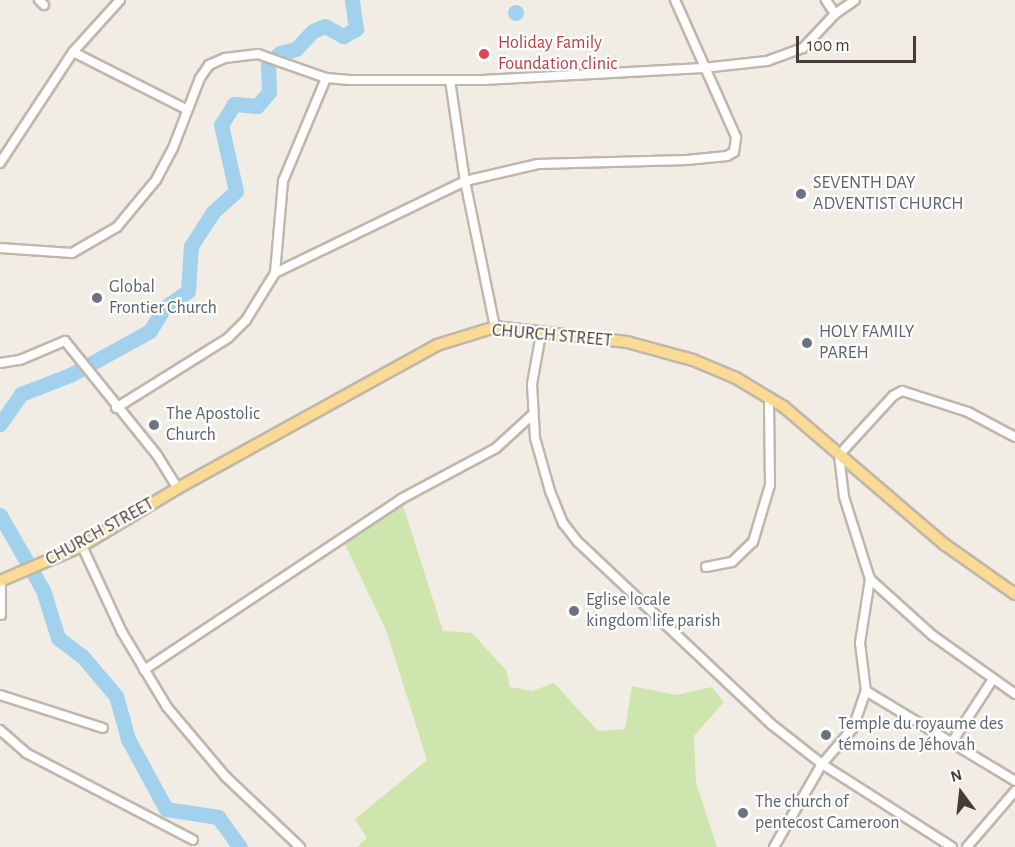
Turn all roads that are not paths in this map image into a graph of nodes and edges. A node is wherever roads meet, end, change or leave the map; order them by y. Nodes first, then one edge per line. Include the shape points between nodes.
1 (120, 0) edge
2 (675, 0) edge
3 (826, 0) edge
4 (855, 0) edge
5 (835, 14) junction
6 (73, 52) junction
7 (703, 68) junction
8 (326, 78) junction
9 (450, 80) junction
10 (186, 109) junction
11 (0, 163) edge
12 (465, 181) junction
13 (0, 248) edge
14 (275, 273) junction
15 (495, 327) junction
16 (541, 334) junction
17 (0, 363) edge
18 (769, 397) junction
19 (116, 408) junction
20 (531, 416) junction
21 (1015, 436) edge
22 (839, 455) junction
23 (178, 488) junction
24 (82, 546) junction
25 (706, 567) dead end
26 (870, 579) junction
27 (0, 581) edge
28 (1015, 594) edge
29 (1, 615) edge
30 (144, 670) junction
31 (993, 679) junction
32 (866, 691) junction
33 (1015, 694) edge
34 (0, 695) edge
35 (103, 728) dead end
36 (0, 730) edge
37 (952, 742) junction
38 (822, 764) junction
39 (1015, 781) edge
40 (1015, 791) edge
41 (193, 840) dead end
42 (300, 847) edge
43 (774, 847) edge
44 (952, 847) edge
45 (967, 847) edge

1 - 6 street
2 - 7 street
3 - 5 street
4 - 5 street
5 - 7 street via 802,48 783,57
6 - 10 street
6 - 11 street
7 - 9 street
7 - 12 street via 736,137 734,152 727,156 561,162
8 - 9 street
8 - 10 street via 272,59 240,54 210,65
8 - 14 street via 284,181
9 - 12 street
10 - 13 street via 174,148 156,180 117,227 72,252 40,254
12 - 14 street
12 - 15 street
14 - 19 street via 246,320 228,338
15 - 16 main road, CHURCH STREET
15 - 23 main road, CHURCH STREET via 466,333 427,350
16 - 18 main road, CHURCH STREET via 627,342 693,360
16 - 20 street
17 - 19 street via 20,360 65,341
18 - 22 main road, CHURCH STREET
18 - 25 street via 770,485 753,542 732,562
19 - 23 street via 157,455
20 - 30 street via 496,448 401,499
20 - 38 street via 550,491 563,523 578,542 771,724
21 - 22 street via 968,412 902,391 892,396
22 - 26 street via 844,497
22 - 28 main road, CHURCH STREET via 944,544
23 - 24 main road, CHURCH STREET
24 - 27 main road, CHURCH STREET
24 - 30 street
26 - 31 street via 932,635
26 - 32 street via 860,643
27 - 29 street
30 - 42 street via 189,737 225,777
31 - 33 street
31 - 37 street
32 - 37 street
32 - 38 street via 853,728
34 - 35 street
36 - 41 street via 26,753
37 - 39 street
38 - 43 street
38 - 44 street
40 - 45 street

